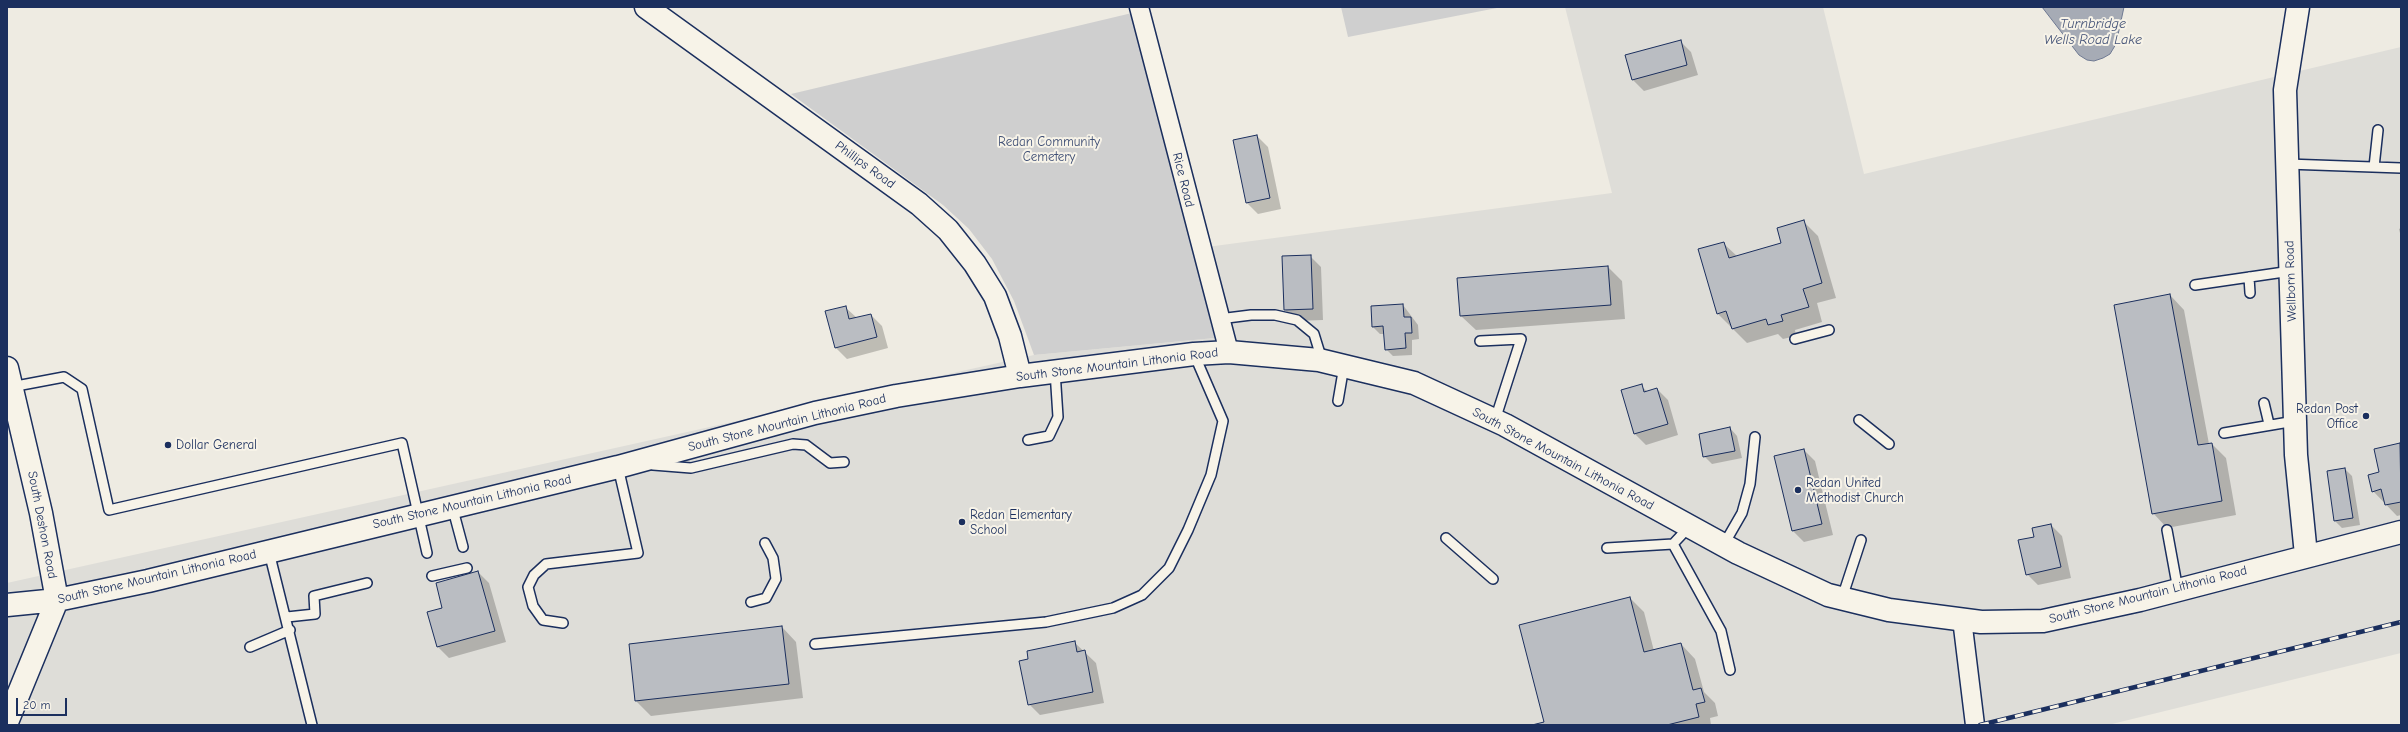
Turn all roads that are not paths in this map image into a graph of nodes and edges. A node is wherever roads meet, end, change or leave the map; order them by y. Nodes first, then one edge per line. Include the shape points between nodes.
1 (646, 7) edge
2 (1139, 7) edge
3 (2298, 7) edge
4 (2378, 130) dead end
5 (2287, 164) junction
6 (2374, 167) junction
7 (2401, 168) edge
8 (2291, 271) junction
9 (2249, 277) junction
10 (2195, 285) dead end
11 (2250, 293) dead end
12 (1219, 319) junction
13 (1829, 330) dead end
14 (1796, 339) dead end
15 (1480, 341) dead end
16 (1229, 352) junction
17 (1194, 354) junction
18 (1322, 360) junction
19 (1344, 366) junction
20 (1055, 371) junction
21 (1020, 376) junction
22 (9, 378) edge
23 (1338, 401) dead end
24 (2264, 403) dead end
25 (1494, 420) junction
26 (1859, 420) dead end
27 (2295, 421) junction
28 (2269, 424) junction
29 (2224, 433) dead end
30 (1754, 437) dead end
31 (1028, 440) dead end
32 (1889, 444) dead end
33 (844, 462) dead end
34 (627, 465) junction
35 (452, 506) junction
36 (418, 515) junction
37 (1689, 527) junction
38 (2167, 530) dead end
39 (2401, 532) edge
40 (1446, 538) dead end
41 (1861, 540) dead end
42 (765, 544) dead end
43 (1673, 544) junction
44 (1723, 546) junction
45 (463, 547) dead end
46 (1607, 548) dead end
47 (269, 551) junction
48 (427, 553) dead end
49 (2306, 555) junction
50 (467, 568) dead end
51 (432, 576) dead end
52 (1492, 579) dead end
53 (367, 582) dead end
54 (2178, 590) junction
55 (1842, 598) junction
56 (57, 600) junction
57 (751, 602) dead end
58 (7, 605) edge
59 (287, 617) junction
60 (1962, 619) junction
61 (563, 622) dead end
62 (290, 630) junction
63 (815, 644) dead end
64 (250, 647) dead end
65 (1730, 670) dead end
66 (7, 722) edge
67 (312, 725) edge
68 (1975, 725) edge

1 - 21 main road, Phillips Road via 919,204 948,230 975,264 995,296 1010,336
2 - 12 street, Rice Road
3 - 5 main road, Wellborn Road via 2285,90
4 - 6 lane
5 - 6 lane
5 - 8 main road, Wellborn Road
6 - 7 lane
8 - 9 lane
8 - 27 main road, Wellborn Road
9 - 10 lane
9 - 11 lane
12 - 16 street, Rice Road
12 - 18 lane via 1251,314 1275,314 1297,320 1314,334
13 - 14 lane
15 - 25 lane via 1521,339
16 - 17 main road, South Stone Mountain Lithonia Road
16 - 18 main road, South Stone Mountain Lithonia Road
17 - 20 main road, South Stone Mountain Lithonia Road
17 - 63 lane via 1223,421 1211,475 1188,530 1169,568 1142,595 1113,608 1046,622
18 - 19 main road, South Stone Mountain Lithonia Road
19 - 23 lane
19 - 25 main road, South Stone Mountain Lithonia Road via 1414,383
20 - 21 main road, South Stone Mountain Lithonia Road
20 - 31 lane via 1058,417 1049,436
21 - 34 main road, South Stone Mountain Lithonia Road via 896,396 815,413
22 - 36 lane via 64,377 82,389 110,510 402,443
22 - 56 main road, South Deshon Road via 41,513
24 - 28 lane
25 - 37 main road, South Stone Mountain Lithonia Road
26 - 32 lane
27 - 28 lane
27 - 49 main road, Wellborn Road
28 - 29 lane
30 - 44 lane via 1750,484 1742,513
33 - 34 lane via 830,463 806,444 793,444 691,468
34 - 35 main road, South Stone Mountain Lithonia Road
34 - 61 lane via 638,553 546,564 534,574 528,587 533,606 542,620
35 - 36 main road, South Stone Mountain Lithonia Road
35 - 45 lane
36 - 47 main road, South Stone Mountain Lithonia Road
36 - 48 lane
37 - 43 lane
37 - 44 main road, South Stone Mountain Lithonia Road
38 - 54 lane
39 - 49 main road, South Stone Mountain Lithonia Road
40 - 52 lane
41 - 55 lane
42 - 57 lane via 773,558 776,579 766,598
43 - 46 lane
43 - 65 lane via 1722,631
44 - 55 main road, South Stone Mountain Lithonia Road via 1828,595
47 - 56 main road, South Stone Mountain Lithonia Road
47 - 59 lane
49 - 54 main road, South Stone Mountain Lithonia Road
50 - 51 lane
53 - 59 lane via 314,596 315,614
54 - 60 main road, South Stone Mountain Lithonia Road via 2042,621 1982,622
55 - 60 main road, South Stone Mountain Lithonia Road via 1889,610
56 - 58 main road, South Stone Mountain Lithonia Road
56 - 66 main road
59 - 62 lane
60 - 68 street
62 - 64 lane
62 - 67 lane

